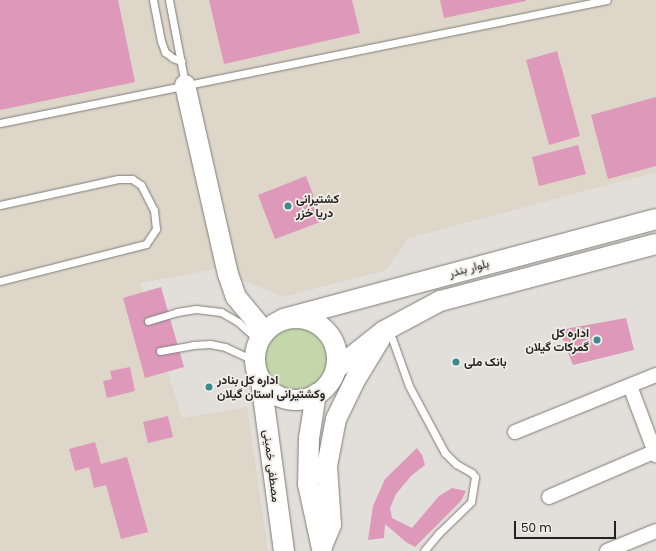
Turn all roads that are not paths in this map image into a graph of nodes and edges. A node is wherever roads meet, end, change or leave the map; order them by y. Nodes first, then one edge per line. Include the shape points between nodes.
1 (153, 0) edge
2 (170, 0) edge
3 (607, 0) edge
4 (181, 61) junction
5 (185, 85) junction
6 (0, 123) edge
7 (0, 205) edge
8 (656, 219) edge
9 (656, 244) edge
10 (0, 281) edge
11 (283, 319) junction
12 (148, 321) dead end
13 (386, 330) junction
14 (262, 336) junction
15 (160, 352) dead end
16 (255, 361) junction
17 (336, 369) junction
18 (656, 376) edge
19 (261, 381) junction
20 (630, 386) junction
21 (316, 394) junction
22 (515, 432) dead end
23 (656, 452) edge
24 (549, 497) dead end
25 (656, 531) edge
26 (322, 549) edge
27 (284, 551) edge
28 (424, 551) edge
29 (607, 551) edge

1 - 4 lane via 165,52
2 - 4 lane
3 - 5 lane
4 - 5 lane
5 - 6 lane
5 - 14 main road via 228,274 236,297
7 - 10 lane via 118,179 132,179 141,185 154,210 156,229 146,244
8 - 11 main road, بلوار بندر
9 - 13 main road, بلوار بندر via 440,301
11 - 14 main road via 272,325
11 - 17 main road via 304,318 324,328 335,347
12 - 14 lane via 196,309 220,312
13 - 17 main road, بلوار بندر
13 - 26 main road via 355,380 336,419 327,466 331,525
13 - 28 lane via 409,386 445,452 456,464 472,472 474,477 471,502 443,528
14 - 16 main road via 255,351
15 - 16 lane via 210,344 225,347
16 - 19 main road
17 - 21 main road via 332,379
18 - 20 street
19 - 21 main road via 276,395 286,399 296,400
19 - 27 main road, مصطفی خمینی
20 - 22 street
20 - 23 street
21 - 26 main road via 309,438 308,484
23 - 24 street
25 - 29 street

